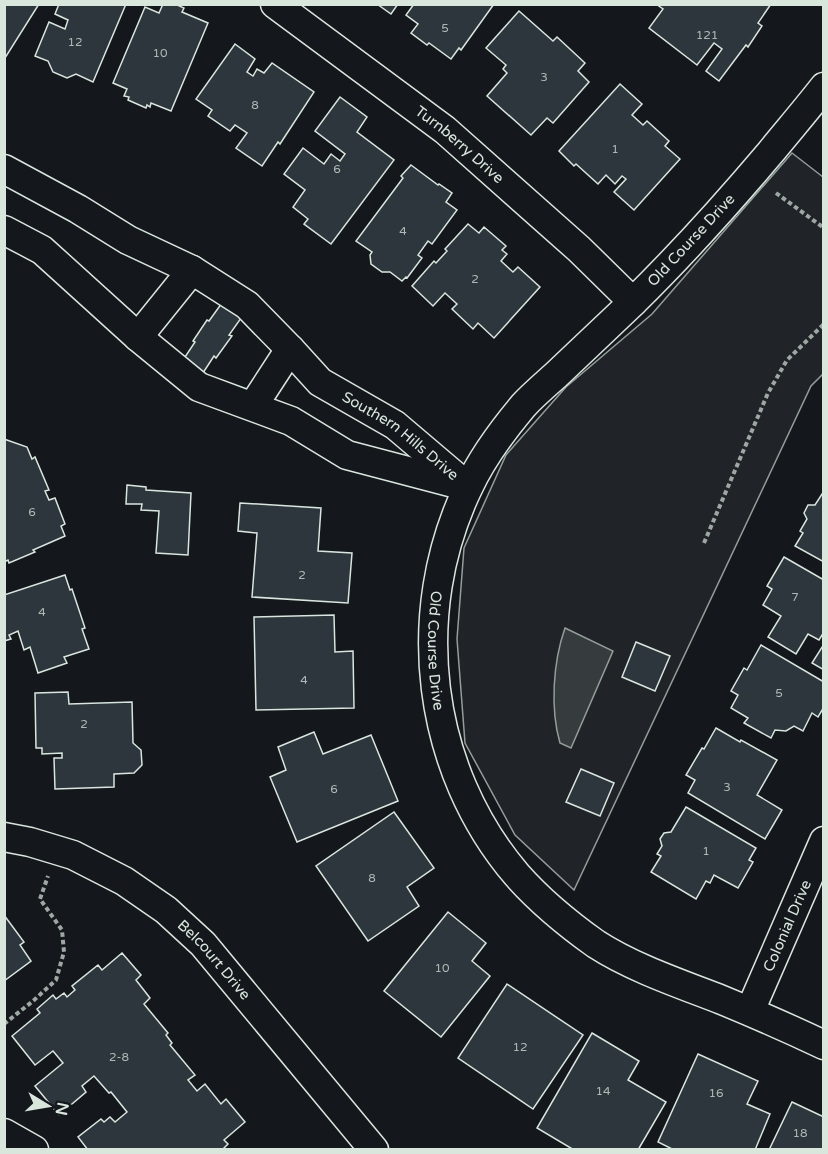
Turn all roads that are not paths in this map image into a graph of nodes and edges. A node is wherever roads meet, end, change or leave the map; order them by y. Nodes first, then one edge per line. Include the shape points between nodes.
1 (275, 4) edge
2 (824, 87) edge
3 (4, 169) edge
4 (4, 230) edge
5 (192, 270) junction
6 (633, 302) junction
7 (138, 337) junction
8 (290, 349) junction
9 (253, 406) junction
10 (468, 487) junction
11 (4, 837) edge
12 (824, 841) edge
13 (750, 1011) junction
14 (824, 1045) edge
15 (4, 1133) edge
16 (33, 1149) edge
17 (374, 1149) edge

1 - 6 street, Turnberry Drive via 445,130
2 - 6 street, Old Course Drive via 723,208
3 - 5 street, Southern Hills Drive via 128,240
4 - 7 street, Southern Hills Drive via 42,250
5 - 7 street
5 - 8 street, Southern Hills Drive via 247,305
6 - 10 street, Old Course Drive via 526,403 494,443
7 - 9 street, Southern Hills Drive via 200,387
8 - 9 street
8 - 10 street, Southern Hills Drive via 320,382 395,425
9 - 10 street, Southern Hills Drive via 291,421 347,455
10 - 13 street, Old Course Drive via 447,541 436,590 432,641 436,698 447,748 466,795 487,834 517,875 558,915 599,946 630,962
11 - 17 street, Belcourt Drive via 73,855 124,881 166,910 203,945
12 - 13 street, Colonial Drive
13 - 14 street, Old Course Drive
15 - 16 street

